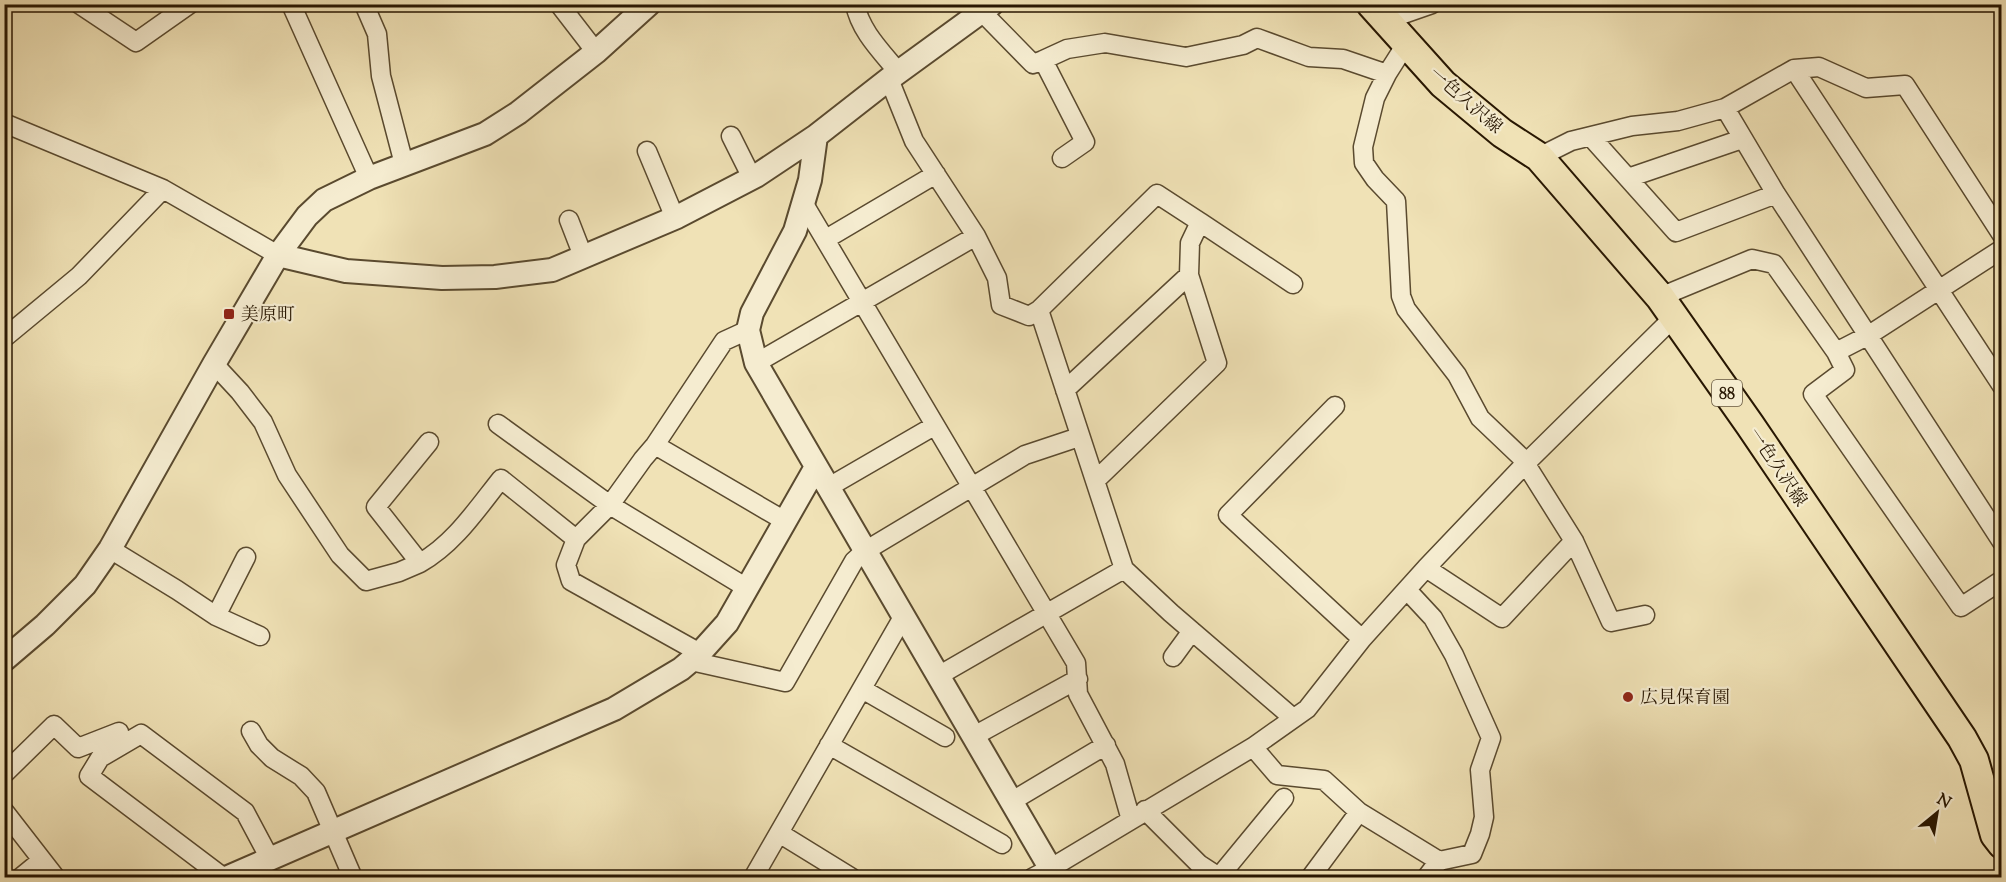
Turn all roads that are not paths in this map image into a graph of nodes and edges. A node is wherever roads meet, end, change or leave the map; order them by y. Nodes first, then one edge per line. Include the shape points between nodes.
1 (79, 4) edge
2 (190, 4) edge
3 (291, 4) edge
4 (363, 4) edge
5 (559, 4) edge
6 (649, 4) edge
7 (1429, 5) edge
8 (858, 8) edge
9 (987, 8) edge
10 (1379, 12) edge
11 (1406, 44) junction
12 (596, 52) junction
13 (1043, 60) junction
14 (1794, 69) junction
15 (1387, 74) junction
16 (894, 76) junction
17 (1725, 108) junction
18 (4, 123) edge
19 (816, 135) junction
20 (731, 136) dead end
21 (1591, 137) junction
22 (1742, 139) junction
23 (647, 151) dead end
24 (1539, 157) junction
25 (1062, 158) dead end
26 (404, 164) junction
27 (936, 174) junction
28 (369, 178) junction
29 (752, 178) junction
30 (1628, 178) junction
31 (163, 189) junction
32 (1776, 194) junction
33 (804, 204) junction
34 (675, 218) junction
35 (569, 220) dead end
36 (1200, 222) junction
37 (2001, 235) edge
38 (976, 236) junction
39 (826, 239) junction
40 (2001, 249) edge
41 (278, 255) junction
42 (583, 256) junction
43 (1189, 275) junction
44 (1293, 284) dead end
45 (1939, 290) junction
46 (862, 302) junction
47 (1667, 308) junction
48 (1039, 310) junction
49 (748, 330) junction
50 (1869, 334) junction
51 (4, 338) edge
52 (1836, 352) junction
53 (756, 363) junction
54 (213, 364) junction
55 (2001, 386) edge
56 (1065, 390) junction
57 (1335, 406) dead end
58 (498, 424) dead end
59 (934, 426) junction
60 (1079, 437) junction
61 (429, 442) dead end
62 (655, 446) junction
63 (1525, 464) junction
64 (816, 467) junction
65 (1096, 480) junction
66 (827, 488) junction
67 (971, 489) junction
68 (610, 505) junction
69 (785, 521) junction
70 (576, 540) junction
71 (1574, 541) junction
72 (2001, 542) edge
73 (110, 549) junction
74 (865, 551) junction
75 (246, 557) dead end
76 (420, 563) junction
77 (1124, 568) junction
78 (1425, 568) junction
79 (2001, 580) edge
80 (747, 588) junction
81 (1407, 590) junction
82 (1044, 613) junction
83 (1646, 615) dead end
84 (216, 616) junction
85 (903, 617) junction
86 (1192, 631) junction
87 (260, 636) dead end
88 (1362, 639) junction
89 (696, 657) junction
90 (1173, 657) dead end
91 (4, 660) edge
92 (938, 676) junction
93 (1078, 679) junction
94 (862, 689) junction
95 (1293, 718) junction
96 (251, 731) dead end
97 (119, 732) dead end
98 (974, 736) junction
99 (945, 737) dead end
100 (829, 745) junction
101 (1106, 745) junction
102 (1253, 747) junction
103 (4, 774) edge
104 (1284, 798) dead end
105 (1011, 801) junction
106 (4, 811) edge
107 (1359, 812) junction
108 (1138, 815) junction
109 (333, 831) junction
110 (779, 834) junction
111 (1002, 844) dead end
112 (2001, 844) edge
113 (270, 859) junction
114 (42, 860) junction
115 (1439, 861) junction
116 (1200, 871) edge
117 (1046, 874) edge
118 (20, 878) edge
119 (56, 878) edge
120 (225, 878) edge
121 (353, 878) edge
122 (753, 878) edge
123 (852, 878) edge
124 (1310, 878) edge
125 (1426, 878) edge

1 - 2 street via 136,42
3 - 28 street
4 - 26 street via 377,34 381,76
5 - 12 street
6 - 12 street
7 - 10 street
8 - 16 street via 867,33
9 - 13 street via 1034,64
9 - 16 street
10 - 11 main road, 一色久沢線 / 88
11 - 15 street
11 - 24 main road, 一色久沢線 / 88 via 1443,84 1502,133
12 - 26 street via 485,134
13 - 15 street via 1067,50 1105,43 1186,57 1243,45 1257,38 1309,57 1343,59
13 - 25 street via 1085,142
14 - 17 street
14 - 37 street via 1819,67 1866,88 1905,85
14 - 45 street
15 - 63 street via 1375,98 1363,147 1364,163 1396,201 1401,296 1406,309 1457,375 1480,418
16 - 19 street
16 - 27 street via 914,141
17 - 21 street
17 - 22 street
18 - 31 street
19 - 29 street
19 - 33 street
20 - 29 street
21 - 24 street via 1571,141
21 - 30 street
22 - 30 street
22 - 32 street
23 - 34 street
24 - 47 main road, 一色久沢線 / 88
26 - 28 street
27 - 38 street
27 - 39 street
28 - 41 street via 324,200
29 - 34 street
30 - 32 street via 1676,232
31 - 41 street
31 - 51 street via 79,276
32 - 50 street
33 - 39 street
33 - 49 street via 795,231 759,297
34 - 42 street
35 - 42 street
36 - 43 street via 1190,243
36 - 44 street
36 - 48 street via 1157,194
38 - 46 street
38 - 48 street via 997,278 1001,305 1029,316
39 - 46 street
40 - 45 street
41 - 42 street via 346,271 442,278 552,270
41 - 54 street
43 - 56 street
43 - 65 street via 1217,363
45 - 50 street
45 - 55 street
46 - 53 street
46 - 59 street
47 - 52 street via 1752,259 1774,264
47 - 63 street
47 - 112 main road, 一色久沢線 / 88 via 1962,738 1974,760
48 - 56 street
49 - 53 street
49 - 62 street via 724,341
50 - 52 street
50 - 72 street
52 - 79 street via 1845,370 1813,394 1961,607
53 - 64 street
54 - 73 street
54 - 76 street via 263,422 288,475 340,555 366,581
56 - 60 street
57 - 88 street via 1228,515
58 - 68 street
59 - 66 street
59 - 67 street
60 - 65 street
60 - 67 street via 1025,456
61 - 76 street via 376,507
62 - 68 street
62 - 69 street
63 - 71 street
63 - 78 street
64 - 66 street
64 - 69 street
65 - 77 street
66 - 74 street
67 - 74 street
67 - 82 street
68 - 70 street
68 - 80 street
69 - 80 street
70 - 76 street via 501,479 462,527
70 - 89 street via 566,565 571,581
71 - 78 street via 1502,618
71 - 83 street via 1611,622
73 - 84 street
73 - 91 street via 85,585
74 - 85 street
74 - 89 street via 854,561 785,682
75 - 84 street
77 - 82 street
77 - 86 street
78 - 81 street
80 - 89 street via 727,623
81 - 88 street
81 - 115 street via 1433,618 1454,655 1491,738 1480,770 1484,817 1472,854
82 - 92 street
82 - 93 street via 1076,663
84 - 87 street
85 - 92 street
85 - 94 street
86 - 90 street
86 - 95 street
88 - 95 street via 1307,709
89 - 109 street via 614,709
92 - 98 street
93 - 98 street
93 - 101 street via 1078,694
94 - 99 street
94 - 100 street
95 - 102 street
96 - 109 street via 259,746 301,776 316,792
97 - 103 street via 78,748 54,725
98 - 105 street
100 - 110 street
100 - 111 street
101 - 105 street
101 - 108 street
102 - 107 street via 1277,775 1324,780
102 - 108 street
104 - 116 street via 1219,877
105 - 117 street
106 - 114 street
107 - 115 street
107 - 124 street
108 - 116 street
108 - 117 street
109 - 113 street
109 - 121 street
110 - 122 street
110 - 123 street
113 - 120 street
113 - 120 street via 245,812 141,734 100,758 89,776
114 - 118 street
114 - 119 street
115 - 125 street

